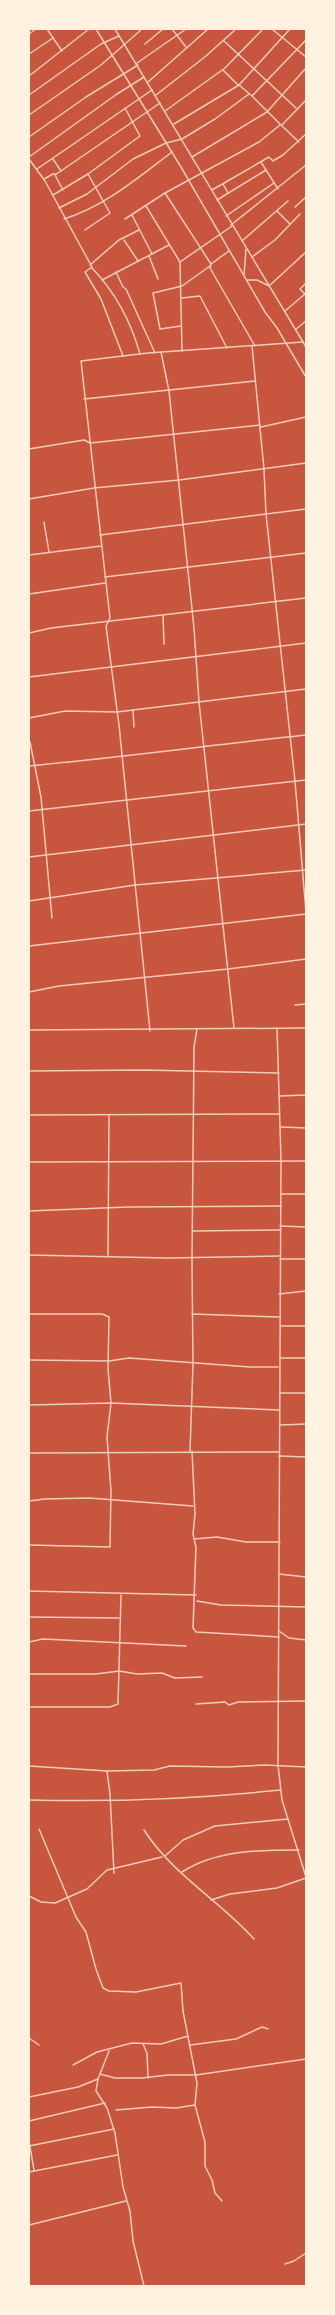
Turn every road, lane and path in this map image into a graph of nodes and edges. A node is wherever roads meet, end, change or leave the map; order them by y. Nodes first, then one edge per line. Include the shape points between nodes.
1 (36, 29) edge
2 (47, 29) edge
3 (89, 29) edge
4 (96, 29) edge
5 (116, 29) edge
6 (142, 29) edge
7 (163, 29) edge
8 (172, 29) edge
9 (186, 29) edge
10 (208, 29) edge
11 (236, 29) edge
12 (263, 29) edge
13 (272, 29) edge
14 (290, 29) edge
15 (29, 34) edge
16 (120, 36) junction
17 (177, 36) junction
18 (282, 37) junction
19 (53, 38) junction
20 (306, 40) edge
21 (224, 41) junction
22 (105, 43) junction
23 (125, 44) junction
24 (145, 44) dead end
25 (186, 48) junction
26 (297, 49) junction
27 (62, 51) junction
28 (29, 54) edge
29 (112, 55) junction
30 (238, 55) junction
31 (306, 57) edge
32 (137, 64) junction
33 (306, 68) edge
34 (254, 69) junction
35 (223, 70) junction
36 (123, 74) junction
37 (29, 76) edge
38 (144, 77) junction
39 (268, 81) junction
40 (148, 82) junction
41 (239, 85) junction
42 (130, 86) junction
43 (152, 90) junction
44 (249, 94) junction
45 (29, 95) edge
46 (283, 95) junction
47 (156, 96) junction
48 (252, 96) junction
49 (139, 99) junction
50 (306, 100) edge
51 (160, 103) junction
52 (124, 107) junction
53 (296, 109) junction
54 (147, 111) junction
55 (165, 111) junction
56 (267, 112) junction
57 (29, 115) edge
58 (132, 121) junction
59 (173, 125) junction
60 (281, 125) junction
61 (306, 134) edge
62 (29, 137) edge
63 (182, 139) junction
64 (299, 142) junction
65 (166, 143) junction
66 (172, 152) junction
67 (192, 157) junction
68 (29, 158) edge
69 (52, 158) junction
70 (261, 162) junction
71 (306, 165) edge
72 (37, 169) junction
73 (266, 170) junction
74 (61, 171) junction
75 (201, 172) junction
76 (56, 174) junction
77 (88, 174) junction
78 (44, 179) junction
79 (188, 180) junction
80 (274, 183) junction
81 (223, 184) junction
82 (96, 188) junction
83 (278, 189) junction
84 (63, 190) junction
85 (212, 190) junction
86 (165, 193) junction
87 (228, 193) junction
88 (53, 195) junction
89 (306, 197) edge
90 (103, 200) junction
91 (217, 200) junction
92 (288, 201) dead end
93 (146, 206) junction
94 (295, 207) dead end
95 (59, 208) junction
96 (277, 211) junction
97 (300, 214) dead end
98 (132, 215) junction
99 (226, 216) junction
100 (64, 219) junction
101 (126, 219) dead end
102 (306, 221) edge
103 (290, 224) junction
104 (232, 225) junction
105 (306, 228) edge
106 (85, 230) dead end
107 (139, 230) junction
108 (219, 234) junction
109 (124, 239) junction
110 (242, 241) junction
111 (169, 245) junction
112 (200, 248) junction
113 (246, 248) junction
114 (229, 250) junction
115 (306, 252) edge
116 (152, 254) junction
117 (149, 256) junction
118 (252, 257) junction
119 (138, 262) junction
120 (180, 262) junction
121 (210, 265) junction
122 (91, 266) junction
123 (116, 272) junction
124 (244, 275) junction
125 (158, 279) dead end
126 (102, 280) junction
127 (247, 280) junction
128 (306, 283) edge
129 (182, 286) junction
130 (269, 286) junction
131 (306, 294) edge
132 (182, 298) junction
133 (285, 312) junction
134 (306, 321) edge
135 (180, 326) junction
136 (296, 329) junction
137 (303, 342) junction
138 (286, 343) junction
139 (252, 346) junction
140 (256, 346) junction
141 (306, 346) edge
142 (227, 348) junction
143 (182, 351) junction
144 (162, 352) junction
145 (155, 353) junction
146 (140, 354) junction
147 (123, 356) junction
148 (306, 378) edge
149 (255, 381) junction
150 (169, 391) junction
151 (84, 399) junction
152 (306, 417) edge
153 (260, 426) junction
154 (174, 434) junction
155 (90, 443) junction
156 (29, 449) edge
157 (306, 463) edge
158 (264, 469) junction
159 (179, 480) junction
160 (94, 488) junction
161 (29, 499) edge
162 (306, 509) edge
163 (266, 514) junction
164 (44, 522) dead end
165 (183, 525) junction
166 (100, 535) junction
167 (101, 546) junction
168 (50, 552) junction
169 (306, 553) edge
170 (29, 555) edge
171 (272, 558) junction
172 (187, 568) junction
173 (105, 578) junction
174 (105, 584) junction
175 (29, 594) edge
176 (306, 598) edge
177 (276, 602) junction
178 (193, 612) junction
179 (162, 615) junction
180 (108, 621) junction
181 (29, 633) edge
182 (306, 643) edge
183 (164, 644) dead end
184 (281, 646) junction
185 (196, 656) junction
186 (112, 666) junction
187 (29, 677) edge
188 (306, 689) edge
189 (286, 691) junction
190 (199, 702) junction
191 (133, 710) junction
192 (117, 712) junction
193 (29, 718) edge
194 (134, 727) dead end
195 (306, 735) edge
196 (290, 736) junction
197 (30, 742) dead end
198 (204, 746) junction
199 (121, 757) junction
200 (36, 765) junction
201 (29, 766) edge
202 (306, 780) edge
203 (295, 781) junction
204 (210, 790) junction
205 (126, 800) junction
206 (42, 809) junction
207 (29, 810) edge
208 (306, 824) edge
209 (299, 825) junction
210 (213, 836) junction
211 (131, 845) junction
212 (47, 854) junction
213 (29, 857) edge
214 (305, 870) edge
215 (218, 878) junction
216 (135, 885) junction
217 (51, 897) junction
218 (29, 900) edge
219 (306, 913) edge
220 (52, 918) dead end
221 (223, 923) junction
222 (140, 934) junction
223 (29, 946) edge
224 (306, 959) edge
225 (228, 969) junction
226 (144, 978) junction
227 (29, 992) edge
228 (306, 1004) edge
229 (295, 1005) dead end
230 (277, 1028) junction
231 (306, 1028) edge
232 (197, 1029) junction
233 (234, 1029) junction
234 (29, 1030) edge
235 (150, 1030) junction
236 (29, 1071) edge
237 (194, 1072) junction
238 (279, 1073) junction
239 (306, 1095) edge
240 (279, 1096) junction
241 (280, 1114) junction
242 (109, 1115) junction
243 (29, 1116) edge
244 (194, 1116) junction
245 (281, 1127) junction
246 (306, 1128) edge
247 (281, 1160) junction
248 (194, 1161) junction
249 (306, 1161) edge
250 (29, 1162) edge
251 (107, 1162) junction
252 (280, 1194) junction
253 (306, 1194) edge
254 (192, 1206) junction
255 (280, 1206) junction
256 (107, 1208) junction
257 (29, 1211) edge
258 (280, 1226) junction
259 (306, 1227) edge
260 (280, 1230) junction
261 (193, 1231) junction
262 (29, 1255) edge
263 (108, 1256) junction
264 (280, 1256) junction
265 (192, 1258) junction
266 (280, 1259) junction
267 (306, 1259) edge
268 (306, 1291) edge
269 (279, 1294) junction
270 (29, 1314) edge
271 (192, 1314) junction
272 (279, 1317) junction
273 (279, 1326) junction
274 (306, 1326) edge
275 (279, 1358) junction
276 (306, 1358) edge
277 (29, 1360) edge
278 (109, 1361) junction
279 (193, 1364) junction
280 (279, 1367) junction
281 (280, 1393) junction
282 (306, 1393) edge
283 (111, 1403) junction
284 (29, 1405) edge
285 (192, 1407) junction
286 (279, 1410) junction
287 (306, 1424) edge
288 (279, 1425) junction
289 (191, 1451) junction
290 (279, 1452) junction
291 (29, 1453) edge
292 (109, 1453) junction
293 (279, 1456) junction
294 (306, 1457) edge
295 (110, 1500) junction
296 (29, 1501) edge
297 (193, 1506) junction
298 (194, 1539) junction
299 (280, 1542) junction
300 (29, 1545) edge
301 (279, 1574) junction
302 (306, 1577) edge
303 (29, 1591) edge
304 (121, 1595) junction
305 (196, 1595) junction
306 (196, 1601) junction
307 (279, 1606) junction
308 (306, 1607) edge
309 (29, 1617) edge
310 (120, 1618) junction
311 (279, 1631) junction
312 (278, 1637) junction
313 (306, 1640) edge
314 (29, 1642) edge
315 (119, 1642) junction
316 (186, 1646) dead end
317 (119, 1671) junction
318 (29, 1674) edge
319 (202, 1677) dead end
320 (306, 1701) edge
321 (278, 1702) junction
322 (196, 1704) dead end
323 (29, 1707) edge
324 (278, 1765) junction
325 (29, 1766) edge
326 (306, 1767) edge
327 (107, 1771) junction
328 (280, 1790) junction
329 (29, 1800) edge
330 (110, 1800) junction
331 (288, 1819) junction
332 (39, 1829) dead end
333 (144, 1830) dead end
334 (299, 1850) junction
335 (165, 1856) junction
336 (162, 1857) dead end
337 (113, 1869) junction
338 (114, 1872) dead end
339 (182, 1872) junction
340 (306, 1878) edge
341 (29, 1896) edge
342 (69, 1897) junction
343 (210, 1900) junction
344 (254, 1939) dead end
345 (306, 1958) edge
346 (306, 1975) edge
347 (268, 2029) dead end
348 (188, 2036) junction
349 (29, 2038) edge
350 (143, 2044) junction
351 (39, 2045) dead end
352 (189, 2045) junction
353 (109, 2050) junction
354 (306, 2059) edge
355 (73, 2065) dead end
356 (100, 2074) junction
357 (196, 2075) junction
358 (148, 2078) junction
359 (98, 2079) junction
360 (29, 2097) edge
361 (105, 2103) junction
362 (195, 2105) junction
363 (116, 2110) dead end
364 (29, 2121) edge
365 (114, 2129) junction
366 (29, 2141) edge
367 (29, 2146) edge
368 (118, 2155) junction
369 (34, 2171) junction
370 (29, 2172) edge
371 (222, 2200) dead end
372 (127, 2201) junction
373 (29, 2225) edge
374 (306, 2253) edge
375 (285, 2264) dead end
376 (144, 2286) edge

1 - 15 street
2 - 19 street
3 - 27 street
4 - 22 street
5 - 16 street
6 - 23 street
7 - 24 street
8 - 17 street
9 - 17 street
10 - 25 street
11 - 21 street
12 - 30 street
13 - 18 street
14 - 18 street
16 - 22 street
16 - 23 street
17 - 25 street
17 - 32 street
18 - 26 street
18 - 34 street
19 - 27 street
19 - 28 street
20 - 26 street
21 - 30 street
21 - 47 street
22 - 29 street
22 - 45 street
23 - 29 street
23 - 32 street
25 - 40 street
26 - 31 street
26 - 39 street
27 - 37 street
29 - 36 street
29 - 57 street
30 - 34 street
30 - 35 street
32 - 36 street
32 - 38 street
33 - 46 street
34 - 39 street
34 - 41 street
35 - 41 street
35 - 55 street
36 - 42 street
36 - 62 street
38 - 40 street
38 - 42 street
39 - 46 street
39 - 48 street
40 - 43 street
41 - 44 street
41 - 59 street
42 - 49 street
42 - 68 street
43 - 47 street
43 - 49 street
44 - 48 street
44 - 63 street
46 - 53 street
46 - 56 street
47 - 51 street
48 - 56 street
49 - 52 street
49 - 54 street
50 - 53 street
51 - 54 street
51 - 55 street
52 - 58 street
52 - 69 street
53 - 60 street
54 - 58 street
54 - 65 street
55 - 59 street
56 - 60 street
56 - 67 street
58 - 74 street
58 - 77 street via 140,136
59 - 63 street
60 - 64 street
60 - 75 street via 259,142
61 - 64 street
63 - 65 street
63 - 67 street
64 - 70 street via 273,161 269,157
65 - 66 street
65 - 82 street via 131,160
66 - 79 street
66 - 90 street via 147,172
67 - 75 street
68 - 72 street
69 - 72 street
69 - 74 street
70 - 73 street
70 - 81 street
71 - 83 street
72 - 78 street
73 - 80 street
73 - 87 street
74 - 76 street
75 - 79 street
75 - 85 street
76 - 78 street
76 - 84 street
77 - 82 street
77 - 84 street
78 - 88 street
79 - 86 street
79 - 108 street
80 - 83 street
80 - 99 street
81 - 85 street
81 - 87 street
82 - 90 street
82 - 95 street
83 - 104 street
84 - 88 street
85 - 91 street
86 - 93 street
86 - 112 street
87 - 91 street
88 - 95 street
89 - 94 street
90 - 100 street via 79,214
90 - 106 street via 110,214
91 - 99 street
92 - 96 street
93 - 98 street
93 - 111 street
95 - 100 street
96 - 103 street
96 - 110 street
97 - 103 street
98 - 101 street
98 - 107 street
99 - 104 street
100 - 122 street
102 - 105 street
103 - 118 street
104 - 108 street
104 - 110 street
107 - 109 street
107 - 116 street
108 - 112 street
108 - 114 street
109 - 119 street
109 - 122 street via 119,240
110 - 113 street
111 - 116 street
111 - 120 street
112 - 120 street
112 - 121 street
113 - 118 street
113 - 124 street
114 - 121 street
114 - 124 street
115 - 130 street
116 - 117 street
117 - 119 street
117 - 125 street
118 - 130 street
119 - 123 street
120 - 129 street
121 - 129 street
121 - 140 street
122 - 126 street
122 - 147 street via 85,272 101,299
123 - 126 street
123 - 145 street
124 - 127 street
126 - 146 street via 124,313
127 - 130 street via 257,280
127 - 138 street
128 - 131 street via 300,289
129 - 132 street
129 - 135 street via 154,291 152,294 160,329
130 - 133 street
131 - 133 street
132 - 135 street
132 - 142 street via 200,296
133 - 136 street
134 - 136 street
135 - 143 street
136 - 137 street
137 - 138 street
137 - 141 street
138 - 140 street
138 - 148 street
139 - 140 street
139 - 142 street
139 - 149 street
142 - 143 street
143 - 144 street
144 - 145 street
144 - 150 street
145 - 146 street
146 - 147 street
147 - 151 street via 80,361
149 - 150 street
149 - 153 street
150 - 151 street
150 - 154 street
151 - 155 street
152 - 153 street
153 - 154 street
153 - 158 street
154 - 155 street
154 - 159 street
155 - 156 street via 84,440
155 - 160 street
157 - 158 street
158 - 159 street
158 - 163 street
159 - 160 street
159 - 165 street
160 - 161 street
160 - 166 street
162 - 163 street
163 - 165 street
163 - 171 street
164 - 168 street
165 - 166 street
165 - 172 street
166 - 167 street
167 - 168 street
167 - 173 street
168 - 170 street
169 - 171 street
171 - 172 street
171 - 177 street
172 - 173 street
172 - 178 street
173 - 174 street
174 - 175 street
174 - 180 street via 110,619
176 - 177 street
177 - 178 street
177 - 184 street
178 - 179 street
178 - 185 street
179 - 180 street
179 - 183 street
180 - 181 street
180 - 186 street via 106,626
182 - 184 street
184 - 185 street
184 - 189 street
185 - 186 street
185 - 190 street
186 - 187 street
186 - 192 street
188 - 189 street
189 - 190 street
189 - 196 street
190 - 191 street
190 - 198 street
191 - 192 street
191 - 194 street
192 - 193 street via 64,711
192 - 199 street
195 - 196 street
196 - 198 street
196 - 203 street
197 - 200 street
198 - 199 street
198 - 204 street
199 - 200 street
199 - 205 street
200 - 201 street
200 - 206 street
202 - 203 street
203 - 204 street
203 - 209 street
204 - 205 street
204 - 210 street
205 - 206 street
205 - 211 street
206 - 207 street
206 - 212 street
208 - 209 street
209 - 210 street
209 - 214 street
210 - 211 street
210 - 215 street
211 - 212 street
211 - 216 street
212 - 213 street
212 - 217 street
214 - 215 street
214 - 219 street
215 - 216 street
215 - 221 street
216 - 217 street
216 - 222 street
217 - 218 street
217 - 220 street
219 - 221 street
221 - 222 street
221 - 225 street
222 - 223 street
222 - 226 street
224 - 225 street
225 - 226 street
225 - 233 street
226 - 227 street via 59,986
226 - 235 street
228 - 229 street
230 - 231 street
230 - 233 street
230 - 238 street
232 - 233 street
232 - 235 street
232 - 237 street
234 - 235 street
236 - 237 street
237 - 238 street
237 - 244 street
238 - 240 street
239 - 240 street
240 - 241 street
241 - 244 street
241 - 245 street
242 - 243 street
242 - 244 street
242 - 251 street
244 - 248 street
245 - 246 street
245 - 247 street
247 - 248 street
247 - 249 street
247 - 252 street
248 - 251 street
248 - 254 street
250 - 251 street
251 - 256 street
252 - 253 street
252 - 255 street
254 - 255 street
254 - 256 street
254 - 261 street
255 - 258 street
256 - 257 street
256 - 263 street
258 - 259 street
258 - 260 street
260 - 261 street
260 - 264 street
261 - 265 street
262 - 263 street
263 - 265 street
264 - 265 street
264 - 266 street
265 - 271 street
266 - 267 street
266 - 269 street
268 - 269 street
269 - 272 street
270 - 278 street via 102,1314 109,1317
271 - 272 street
271 - 279 street
272 - 273 street
273 - 274 street
273 - 275 street
275 - 276 street
275 - 280 street
277 - 278 street
278 - 279 street via 129,1358
278 - 283 street
279 - 280 street
279 - 285 street
280 - 281 street
281 - 282 street
281 - 286 street
283 - 284 street
283 - 285 street
283 - 292 street via 107,1436
285 - 286 street
285 - 289 street
286 - 288 street
287 - 288 street
288 - 290 street
289 - 290 street
289 - 292 street
289 - 297 street
290 - 293 street
291 - 292 street
292 - 295 street
293 - 294 street
293 - 299 street
295 - 296 street via 89,1498
295 - 297 street
295 - 300 street via 110,1547
297 - 298 street
298 - 299 street via 217,1536 246,1542
298 - 305 street
299 - 301 street
301 - 302 street
301 - 307 street
303 - 304 street
304 - 305 street
304 - 310 street
305 - 306 street
306 - 307 street
306 - 312 street via 196,1632
307 - 308 street
307 - 311 street
309 - 310 street
310 - 315 street
311 - 312 street
311 - 313 street via 289,1638
312 - 321 street
314 - 315 street via 43,1639
315 - 316 street
315 - 317 street
317 - 318 street via 96,1674
317 - 319 street via 162,1674 175,1678
317 - 323 street via 119,1699 116,1706
320 - 321 street
321 - 322 street
321 - 324 street
324 - 326 street
324 - 327 street via 170,1766 154,1770
324 - 328 street
325 - 327 street
327 - 330 street
328 - 330 street via 220,1797
328 - 331 street
329 - 330 street
330 - 337 street
331 - 334 street
331 - 335 street via 215,1826 183,1840
332 - 342 street
333 - 335 street
334 - 339 street via 262,1850 231,1854 197,1862
334 - 340 street
335 - 339 street
336 - 337 street
337 - 338 street
337 - 342 street via 107,1870 87,1888
339 - 343 street
340 - 343 street via 277,1888 230,1894
341 - 342 street via 40,1902 55,1903
342 - 348 street via 78,1921 86,1932 96,1970 104,1988 109,1991 136,1992 180,1983
343 - 344 street via 238,1922
345 - 346 street
347 - 352 street via 262,2027 242,2038 230,2041
348 - 350 street via 161,2044
348 - 352 street
349 - 351 street
350 - 353 street via 132,2043
350 - 358 street
352 - 357 street
353 - 355 street via 97,2052
353 - 356 street
354 - 357 street
356 - 358 street via 115,2078
356 - 359 street
357 - 358 street
357 - 362 street
359 - 360 street via 78,2087
359 - 361 street via 96,2091
361 - 364 street
361 - 365 street
362 - 363 street
362 - 371 street via 205,2142 206,2166 215,2193
365 - 367 street
365 - 368 street
366 - 367 street
367 - 369 street
368 - 369 street
368 - 372 street
369 - 370 street
372 - 373 street
372 - 376 street
374 - 375 street

